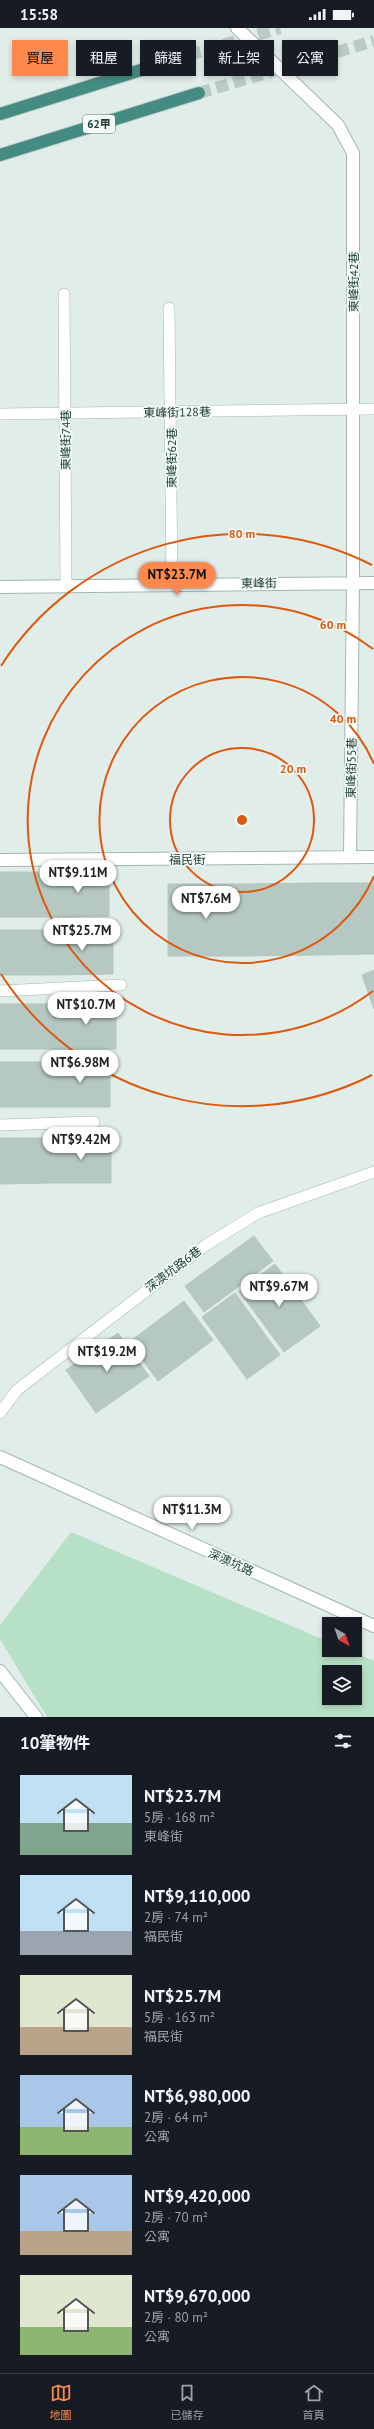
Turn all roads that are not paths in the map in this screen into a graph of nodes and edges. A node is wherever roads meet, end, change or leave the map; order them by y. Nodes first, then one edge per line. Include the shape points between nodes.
1 (237, 28) edge
2 (140, 70) edge
3 (199, 94) tunnel mouth
4 (0, 114) edge
5 (0, 154) edge
6 (64, 294) dead end
7 (169, 308) dead end
8 (354, 409) junction
9 (374, 409) edge
10 (170, 412) junction
11 (65, 413) junction
12 (0, 414) edge
13 (353, 582) junction
14 (374, 583) edge
15 (172, 584) junction
16 (66, 586) junction
17 (0, 587) edge
18 (350, 857) junction
19 (374, 857) edge
20 (0, 860) edge
21 (121, 985) dead end
22 (0, 991) edge
23 (94, 1122) dead end
24 (0, 1125) edge
25 (374, 1172) edge
26 (0, 1413) edge
27 (0, 1457) edge
28 (374, 1626) edge
29 (0, 1671) edge
30 (36, 1717) edge

1 - 8 street, 東峰街42巷 via 338,125 353,153
2 - 4 highway
3 - 5 highway, 62甲
6 - 11 lane, 東峰街74巷
7 - 10 lane, 東峰街62巷
8 - 9 lane, 東峰街128巷
8 - 10 lane, 東峰街128巷
8 - 13 street, 東峰街42巷
10 - 11 lane, 東峰街128巷
10 - 15 lane, 東峰街62巷
11 - 12 lane, 東峰街128巷
11 - 16 lane, 東峰街74巷
13 - 14 street, 東峰街
13 - 15 street, 東峰街
13 - 18 street, 東峰街55巷
15 - 16 street, 東峰街
16 - 17 street, 東峰街
18 - 19 street, 福民街
18 - 20 street, 福民街
21 - 22 lane
23 - 24 lane
25 - 26 lane, 深澳坑路6巷 via 258,1213 206,1244 17,1390
27 - 28 street, 深澳坑路
29 - 30 street

